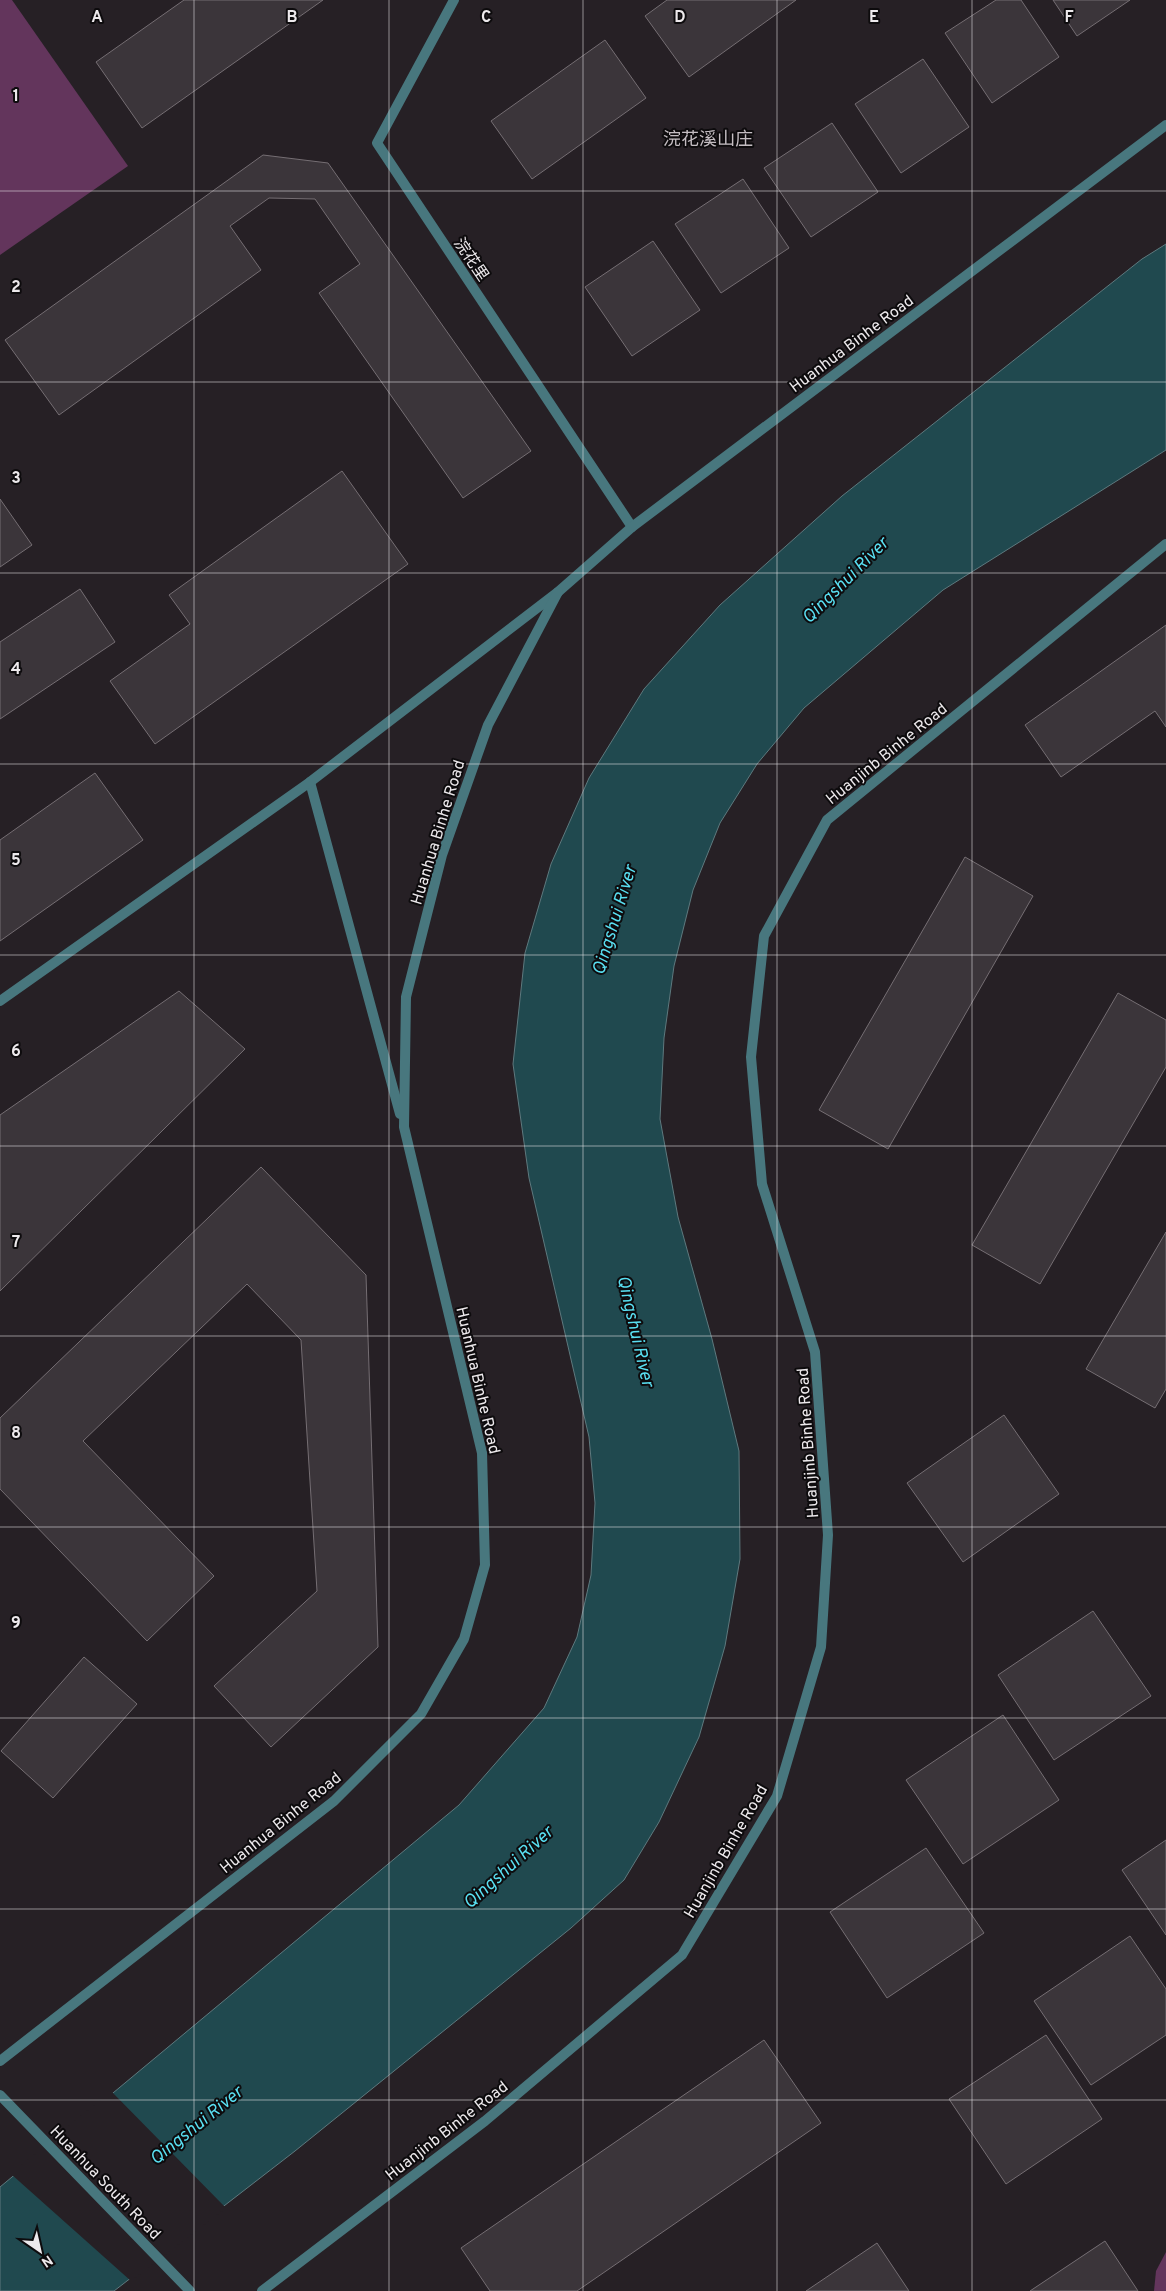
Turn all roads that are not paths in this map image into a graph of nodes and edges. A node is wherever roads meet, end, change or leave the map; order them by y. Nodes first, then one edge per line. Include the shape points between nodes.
1 (454, 0) edge
2 (1166, 125) edge
3 (632, 527) junction
4 (1166, 544) edge
5 (558, 592) junction
6 (310, 782) junction
7 (0, 1001) edge
8 (404, 1127) junction
9 (0, 2062) edge
10 (0, 2095) edge
11 (190, 2291) edge
12 (262, 2291) edge

1 - 3 street, 浣花里 via 377,142
2 - 3 street, Huanhua Binhe Road
3 - 5 street, Huanhua Binhe Road
4 - 12 street, Huanjinb Binhe Road via 827,820 764,936 751,1057 762,1184 815,1352 828,1536 821,1647 777,1796 682,1954 485,2121
5 - 6 street, Huanhua Binhe Road
5 - 8 street, Huanhua Binhe Road via 488,725 442,855 406,997
6 - 7 street, Huanhua Binhe Road
6 - 8 street, Huanhua Binhe Road
8 - 9 street, Huanhua Binhe Road via 482,1453 485,1565 464,1639 421,1714 334,1801
10 - 11 street, Huanhua South Road

